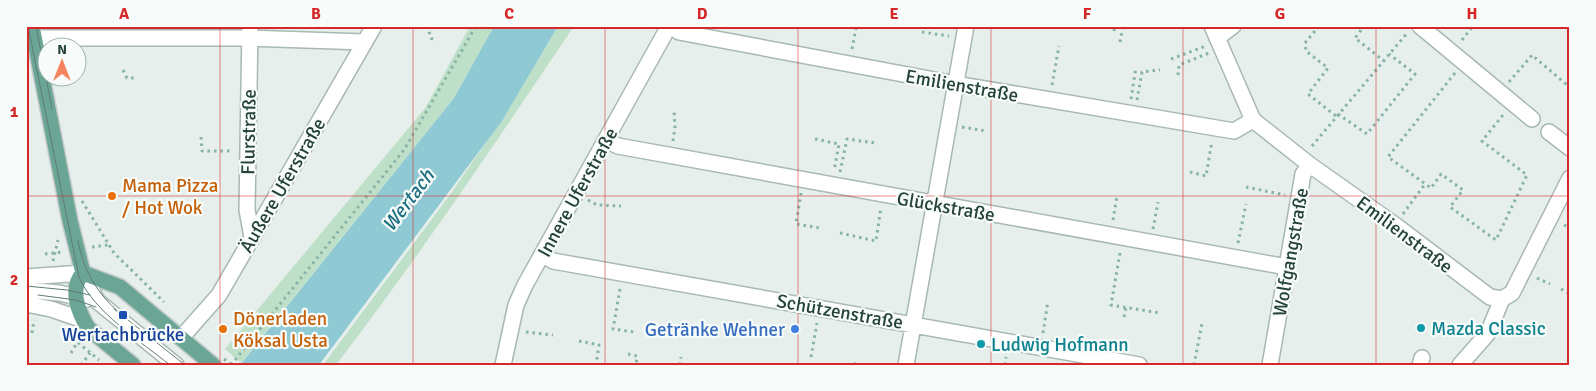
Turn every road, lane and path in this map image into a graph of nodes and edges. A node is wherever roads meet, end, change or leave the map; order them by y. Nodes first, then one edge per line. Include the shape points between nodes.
1 (374, 26) edge
2 (426, 26) edge
3 (476, 26) edge
4 (670, 26) edge
5 (858, 26) edge
6 (1115, 26) edge
7 (1123, 26) edge
8 (1233, 26) edge
9 (1319, 26) edge
10 (1356, 26) edge
11 (1413, 26) edge
12 (1420, 26) edge
13 (1114, 31) dead end
14 (249, 32) edge
15 (922, 32) dead end
16 (965, 32) edge
17 (31, 34) edge
18 (1217, 38) edge
19 (365, 42) junction
20 (1120, 42) dead end
21 (430, 43) dead end
22 (1059, 46) dead end
23 (1389, 54) junction
24 (1171, 59) dead end
25 (1384, 61) junction
26 (1464, 62) junction
27 (849, 64) junction
28 (1136, 67) dead end
29 (123, 70) dead end
30 (1160, 70) dead end
31 (1178, 75) dead end
32 (137, 78) dead end
33 (1570, 80) edge
34 (956, 84) junction
35 (1500, 92) junction
36 (1050, 100) junction
37 (1513, 103) junction
38 (674, 111) dead end
39 (1131, 114) junction
40 (1337, 115) junction
41 (1532, 118) dead end
42 (1253, 120) junction
43 (949, 124) junction
44 (1214, 128) junction
45 (986, 131) dead end
46 (1548, 132) dead end
47 (201, 137) dead end
48 (816, 139) dead end
49 (606, 140) junction
50 (875, 142) dead end
51 (1570, 148) edge
52 (248, 151) junction
53 (670, 156) junction
54 (1306, 162) junction
55 (1190, 172) dead end
56 (1570, 178) edge
57 (803, 180) junction
58 (1425, 184) junction
59 (835, 186) junction
60 (1246, 187) dead end
61 (576, 194) junction
62 (883, 194) junction
63 (1117, 196) dead end
64 (1299, 198) junction
65 (1158, 202) dead end
66 (934, 204) junction
67 (1246, 204) dead end
68 (621, 206) dead end
69 (88, 208) dead end
70 (1395, 225) junction
71 (820, 228) dead end
72 (840, 233) dead end
73 (252, 236) junction
74 (1117, 236) junction
75 (1151, 242) junction
76 (542, 254) junction
77 (1236, 258) junction
78 (1287, 267) junction
79 (132, 271) dead end
80 (83, 272) junction
81 (623, 273) junction
82 (26, 277) edge
83 (1561, 289) dead end
84 (26, 290) edge
85 (1570, 293) edge
86 (76, 296) junction
87 (1502, 299) junction
88 (97, 301) junction
89 (1048, 301) dead end
90 (26, 304) edge
91 (1126, 307) junction
92 (820, 308) junction
93 (1160, 313) dead end
94 (1124, 317) dead end
95 (83, 320) junction
96 (1202, 323) dead end
97 (913, 324) junction
98 (510, 329) junction
99 (634, 332) dead end
100 (553, 335) dead end
101 (181, 338) junction
102 (579, 341) dead end
103 (1041, 347) junction
104 (71, 352) dead end
105 (628, 354) dead end
106 (682, 357) dead end
107 (811, 357) dead end
108 (856, 359) dead end
109 (219, 362) edge
110 (81, 365) edge
111 (133, 365) edge
112 (176, 365) edge
113 (231, 365) edge
114 (503, 365) edge
115 (596, 365) edge
116 (636, 365) edge
117 (680, 365) edge
118 (855, 365) edge
119 (906, 365) edge
120 (1139, 365) edge
121 (1194, 365) edge
122 (1270, 365) edge
123 (1460, 365) edge

1 - 19 street, Äußere Uferstraße
2 - 21 path via 432,38
3 - 113 path via 404,150
4 - 27 street, Emilienstraße via 679,32
4 - 49 street, Innere Uferstraße
5 - 27 path
6 - 13 path
7 - 20 path
8 - 18 street
9 - 40 path via 1305,43 1306,51 1328,68 1308,94
10 - 25 path via 1361,30 1354,38
11 - 23 path
12 - 26 street
14 - 17 street
14 - 19 street
14 - 52 street, Flurstraße
15 - 16 path
16 - 34 street
17 - 80 main road
18 - 24 path
18 - 31 path via 1179,65
18 - 42 street
19 - 73 street, Äußere Uferstraße
22 - 36 path
23 - 25 path
23 - 40 path via 1415,74 1367,134
25 - 40 path
26 - 35 street
26 - 58 path via 1388,157
27 - 34 street, Emilienstraße
28 - 39 path
29 - 32 path via 127,78
30 - 39 path via 1142,72
33 - 35 path via 1567,85 1532,55
34 - 36 street, Emilienstraße
34 - 43 street
35 - 37 street
36 - 39 street, Emilienstraße
37 - 41 street
37 - 58 path via 1482,140 1527,175 1496,240 1450,207 1463,190 1441,174 1431,188
38 - 53 path
39 - 44 street, Emilienstraße
40 - 54 path
42 - 44 street, Emilienstraße via 1234,131
42 - 54 street
43 - 45 path
43 - 66 street
44 - 55 path via 1206,176
46 - 51 street
47 - 52 path via 202,150
48 - 59 path via 839,144
49 - 53 street, Glückstraße via 618,146
49 - 61 street, Innere Uferstraße
50 - 59 path via 847,139
52 - 73 street, Flurstraße via 247,210
53 - 57 street, Glückstraße
54 - 64 street, Wolfgangstraße
54 - 70 street, Emilienstraße
56 - 87 street via 1512,292
57 - 59 street, Glückstraße
57 - 71 path via 796,224
58 - 70 path
59 - 62 street, Glückstraße
60 - 64 path
61 - 68 path via 597,204
61 - 76 street, Innere Uferstraße
62 - 66 street, Glückstraße
62 - 72 path via 876,240
63 - 74 path
64 - 78 street, Wolfgangstraße
65 - 75 path
66 - 74 street, Glückstraße
66 - 97 street
67 - 77 path
69 - 79 path via 114,253
70 - 87 street, Emilienstraße via 1490,296
73 - 101 street, Äußere Uferstraße via 219,295
74 - 75 street, Glückstraße
74 - 91 path via 1111,304
75 - 77 street, Glückstraße
76 - 81 street, Schützenstraße via 553,260
76 - 98 street, Innere Uferstraße via 516,304
77 - 78 street, Glückstraße
78 - 122 street, Wolfgangstraße
80 - 82 street
80 - 86 main road
80 - 88 street
80 - 101 main road via 120,287
81 - 92 street, Schützenstraße
81 - 99 path via 613,329
83 - 85 path
84 - 86 street
86 - 88 street
86 - 95 main road
87 - 123 street via 1488,333
88 - 112 street
89 - 103 path
90 - 95 street
91 - 93 path
91 - 94 path
92 - 97 street, Schützenstraße
92 - 107 path
95 - 111 main road via 88,328
96 - 121 path
97 - 103 street, Schützenstraße
97 - 119 street
98 - 100 path
98 - 114 street, Innere Uferstraße
101 - 109 main road
102 - 115 path via 599,345
103 - 120 street, Schützenstraße
104 - 110 path via 77,343 90,353
105 - 116 path via 637,356
106 - 117 path
108 - 118 path
109 - 113 path, bridge

